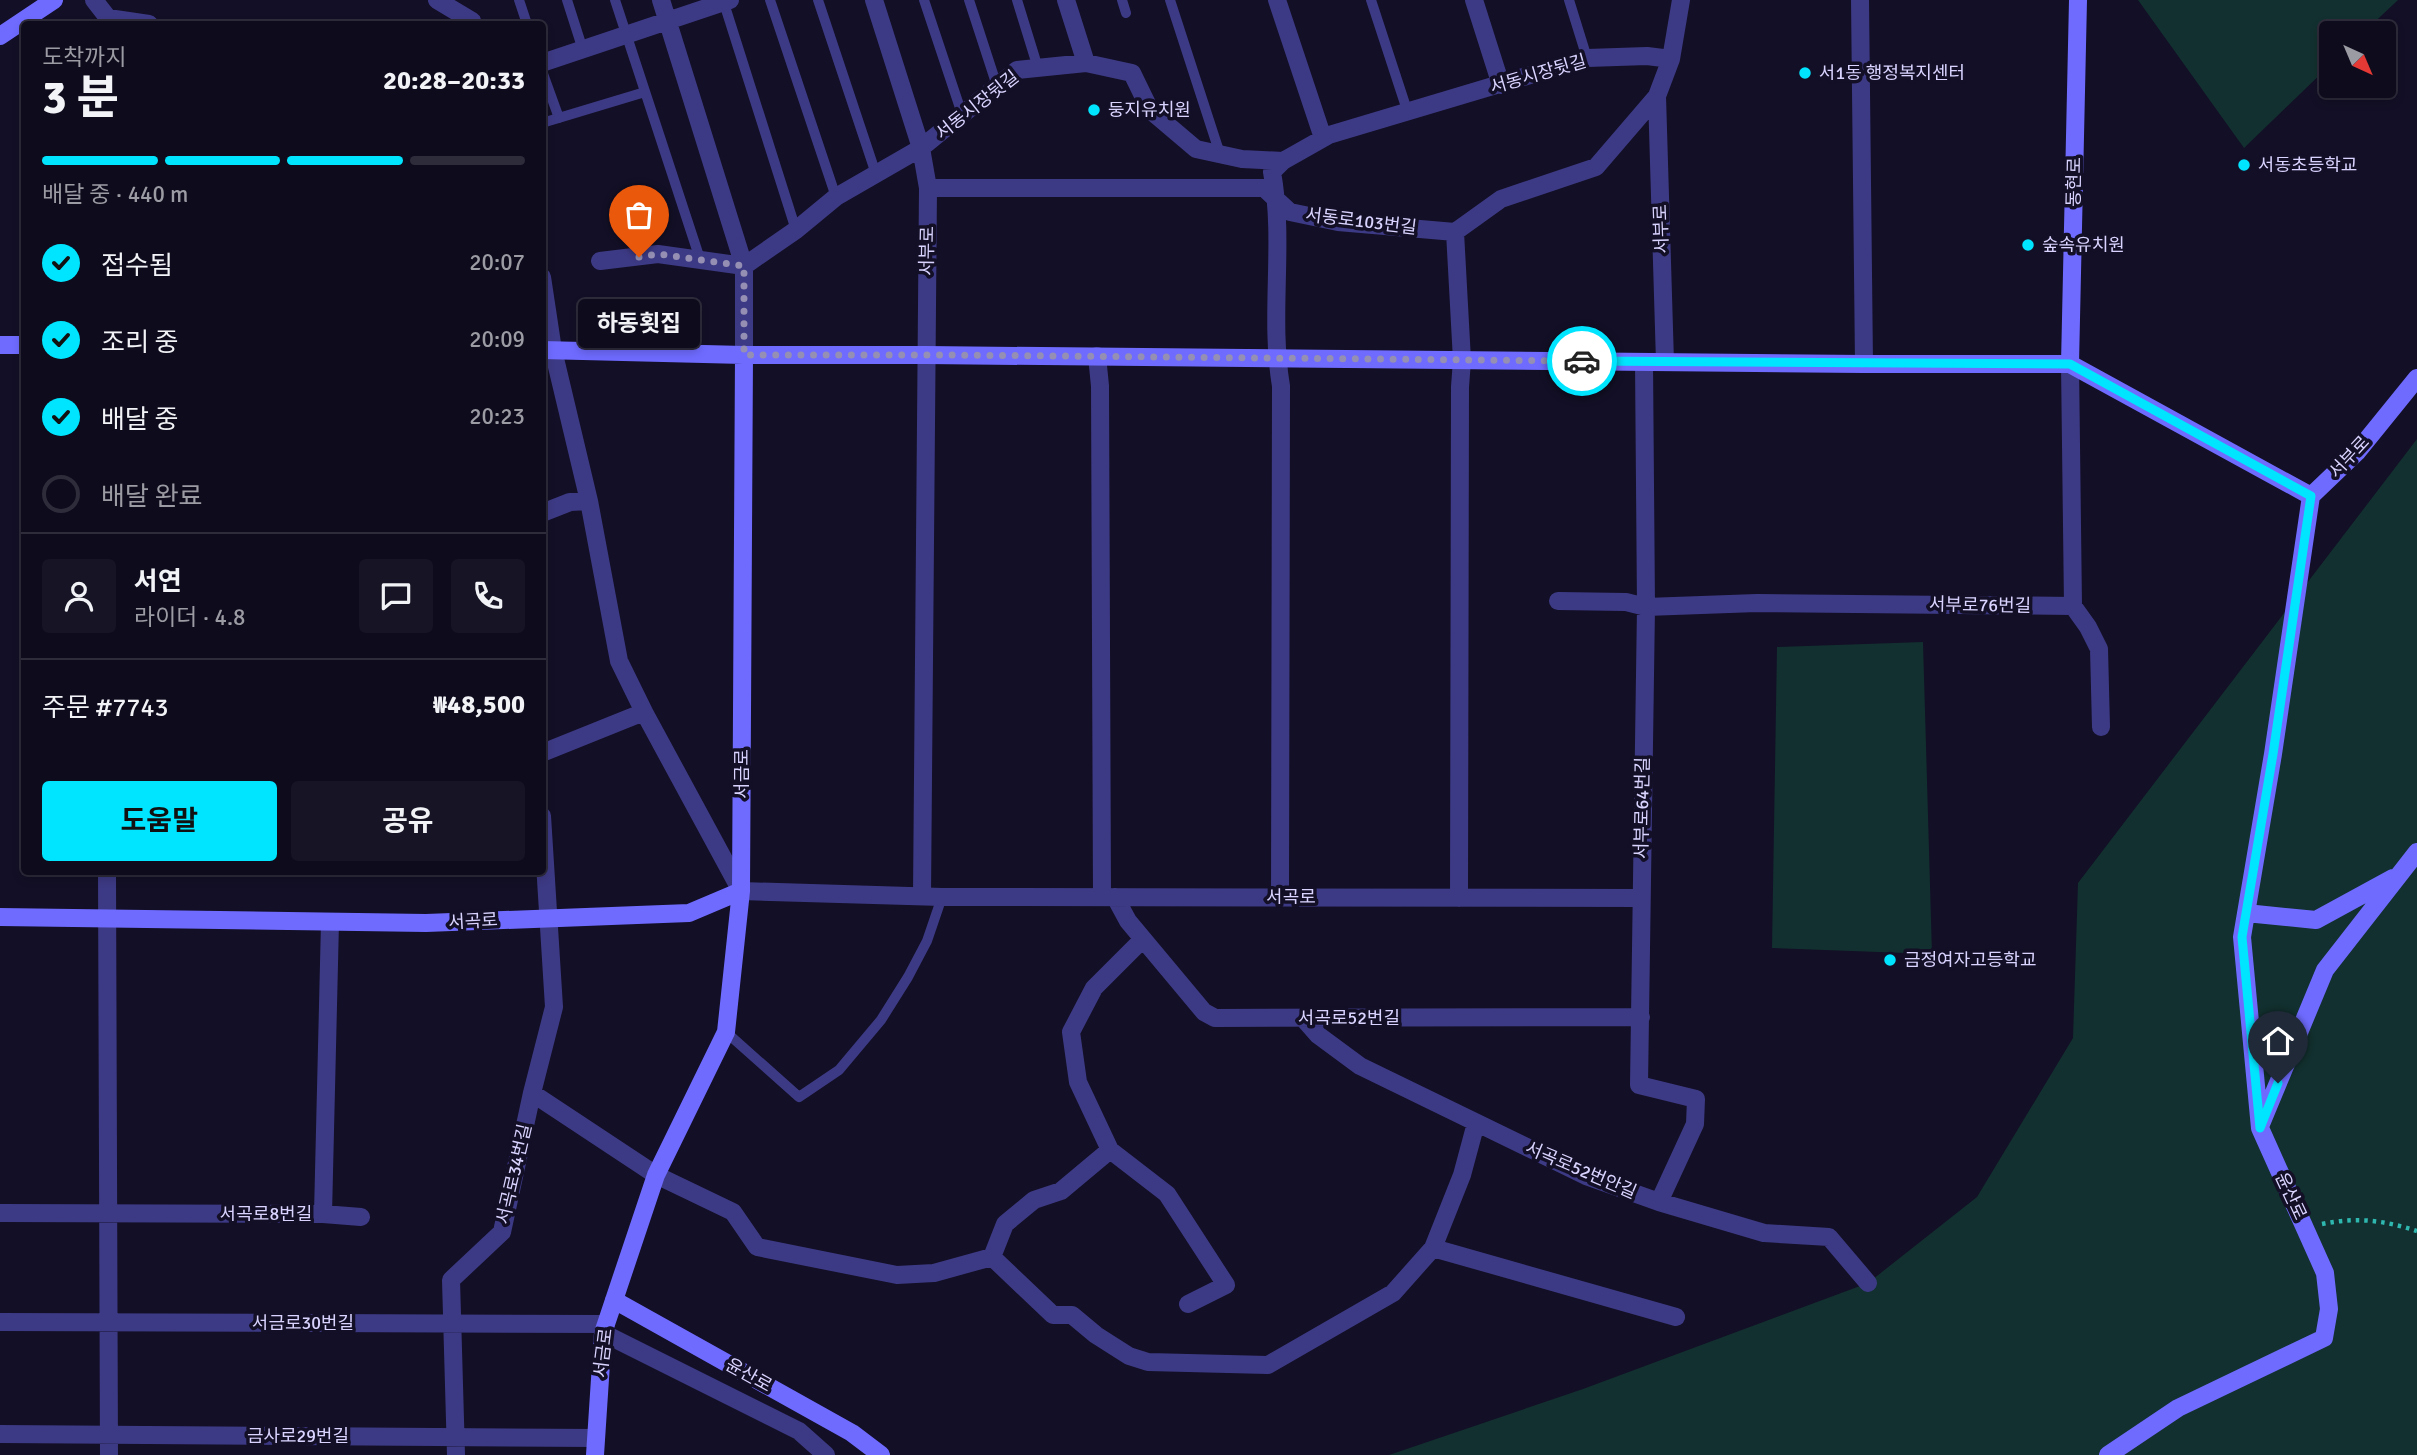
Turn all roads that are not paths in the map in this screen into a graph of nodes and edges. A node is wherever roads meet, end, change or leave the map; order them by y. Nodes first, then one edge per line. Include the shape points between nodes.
1 (54, 0) edge
2 (94, 0) edge
3 (437, 0) edge
4 (465, 0) edge
5 (519, 0) edge
6 (567, 0) edge
7 (615, 0) edge
8 (660, 0) edge
9 (770, 0) edge
10 (818, 0) edge
11 (874, 0) edge
12 (924, 0) edge
13 (969, 0) edge
14 (1017, 0) edge
15 (1066, 0) edge
16 (1122, 0) edge
17 (1170, 0) edge
18 (1276, 0) edge
19 (1371, 0) edge
20 (1474, 0) edge
21 (1569, 0) edge
22 (1681, 0) edge
23 (1860, 0) edge
24 (2078, 0) edge
25 (725, 1) edge
26 (1126, 13) dead end
27 (22, 21) edge
28 (107, 21) edge
29 (469, 21) edge
30 (471, 21) edge
31 (526, 21) edge
32 (667, 21) junction
33 (21, 22) edge
34 (626, 35) junction
35 (0, 36) edge
36 (583, 50) junction
37 (1587, 58) junction
38 (1671, 59) junction
39 (546, 62) edge
40 (1086, 63) junction
41 (1038, 68) junction
42 (546, 82) edge
43 (1501, 85) junction
44 (997, 86) junction
45 (645, 92) junction
46 (1657, 96) junction
47 (1406, 110) junction
48 (962, 114) junction
49 (559, 118) junction
50 (546, 123) edge
51 (1323, 138) junction
52 (921, 148) junction
53 (1220, 155) junction
54 (1283, 161) junction
55 (876, 174) junction
56 (928, 188) junction
57 (836, 197) junction
58 (1277, 200) junction
59 (796, 230) junction
60 (1455, 232) junction
61 (700, 259) junction
62 (600, 261) dead end
63 (744, 266) junction
64 (546, 326) edge
65 (0, 345) edge
66 (21, 345) edge
67 (548, 350) edge
68 (744, 355) junction
69 (926, 355) junction
70 (1097, 356) junction
71 (1277, 358) junction
72 (1462, 360) junction
73 (1644, 362) junction
74 (1665, 362) junction
75 (1864, 364) junction
76 (2070, 364) junction
77 (2417, 378) edge
78 (2311, 496) junction
79 (589, 501) junction
80 (546, 511) edge
81 (1558, 601) dead end
82 (2073, 606) junction
83 (1646, 607) junction
84 (644, 712) junction
85 (2101, 727) dead end
86 (546, 751) edge
87 (2417, 852) edge
88 (546, 874) edge
89 (2399, 874) junction
90 (107, 875) edge
91 (741, 891) junction
92 (922, 896) junction
93 (942, 897) junction
94 (1109, 897) junction
95 (1280, 897) junction
96 (1459, 898) junction
97 (1640, 898) junction
98 (2246, 913) junction
99 (0, 917) edge
100 (549, 917) junction
101 (106, 919) junction
102 (330, 922) junction
103 (1143, 939) junction
104 (1641, 1017) junction
105 (1303, 1018) junction
106 (726, 1032) junction
107 (532, 1093) junction
108 (1476, 1123) junction
109 (2260, 1128) junction
110 (1110, 1150) junction
111 (656, 1175) junction
112 (1659, 1202) junction
113 (0, 1213) edge
114 (108, 1213) junction
115 (323, 1214) junction
116 (361, 1217) dead end
117 (1433, 1248) junction
118 (992, 1257) junction
119 (1868, 1283) dead end
120 (614, 1300) junction
121 (1188, 1304) dead end
122 (1676, 1317) dead end
123 (0, 1322) edge
124 (109, 1322) junction
125 (452, 1324) junction
126 (604, 1329) junction
127 (0, 1434) edge
128 (109, 1434) junction
129 (456, 1446) edge
130 (595, 1446) edge
131 (109, 1455) edge
132 (826, 1455) edge
133 (881, 1455) edge
134 (2108, 1455) edge

1 - 27 street
2 - 28 street
3 - 29 street
4 - 30 street
5 - 31 lane
6 - 36 lane
7 - 34 lane
8 - 32 street
9 - 57 lane
10 - 55 lane
11 - 52 street, 서부로
12 - 48 lane
13 - 44 lane
14 - 41 lane
15 - 40 street
16 - 26 lane
17 - 53 lane
18 - 51 street
19 - 47 lane
20 - 43 street
21 - 37 lane
22 - 38 street
23 - 75 street
24 - 76 street, 동현로
25 - 32 street
25 - 59 lane
32 - 34 street
32 - 63 street
33 - 35 street
34 - 36 street
34 - 45 lane
36 - 39 street
37 - 38 street, 서동시장뒷길
37 - 43 street, 서동시장뒷길
38 - 46 street
40 - 41 street, 서동시장뒷길
40 - 53 street, 서동시장뒷길 via 1132,73 1150,110 1196,149
41 - 44 street, 서동시장뒷길 via 1017,70
42 - 49 lane
43 - 47 street, 서동시장뒷길
44 - 48 street, 서동시장뒷길
45 - 49 lane
45 - 61 lane
46 - 60 street via 1596,167 1501,199
46 - 74 street, 서부로
47 - 51 street, 서동시장뒷길
48 - 52 street, 서동시장뒷길
49 - 50 lane
51 - 54 street, 서동시장뒷길
52 - 55 street, 서동시장뒷길
52 - 56 street, 서부로
53 - 54 street, 서동시장뒷길
54 - 58 street via 1272,172
55 - 57 street, 서동시장뒷길
56 - 58 street, 서동로103번길 via 1264,188
56 - 69 street, 서부로
57 - 59 street, 서동시장뒷길
58 - 60 street, 서동로103번길 via 1290,212 1338,222
58 - 71 street
59 - 63 street, 서동시장뒷길
60 - 72 street
61 - 62 street via 658,254
61 - 63 street
63 - 68 street
64 - 67 street
65 - 66 street
67 - 68 street
67 - 79 street
68 - 69 street
68 - 91 street, 서금로
69 - 70 street
69 - 92 street, 서부로
70 - 71 street
70 - 94 street
71 - 72 street
71 - 95 street via 1281,386
72 - 73 street
72 - 96 street
73 - 74 street
73 - 83 street, 서부로64번길
74 - 75 street
75 - 76 street
76 - 78 street
76 - 82 street
77 - 78 street, 서부로 via 2357,452
78 - 98 street, 윤산로
79 - 80 street via 570,502
79 - 84 street via 620,661
81 - 83 street, 서부로76번길 via 1626,602
82 - 83 street, 서부로76번길 via 1757,603
82 - 85 street via 2099,649
83 - 97 street, 서부로64번길
84 - 86 street
84 - 91 street
87 - 89 street
88 - 100 street, 서곡로34번길
89 - 98 street via 2316,920
89 - 109 street via 2325,970
90 - 101 street
91 - 92 street, 서곡로
91 - 100 street, 서곡로 via 689,913
91 - 106 street, 서금로
92 - 93 street, 서곡로
93 - 94 street, 서곡로
93 - 106 lane via 927,941 881,1020 839,1070 799,1097
94 - 95 street, 서곡로
94 - 103 street, 서곡로52번길
95 - 96 street, 서곡로
96 - 97 street, 서곡로
97 - 104 street, 서부로64번길
98 - 109 street, 윤산로 via 2242,937
99 - 101 street, 서곡로
100 - 102 street, 서곡로
100 - 107 street, 서곡로34번길 via 554,1007
101 - 102 street, 서곡로
101 - 114 street
102 - 115 street, 서곡로8번길
103 - 105 street, 서곡로52번길 via 1204,1012 1215,1018
103 - 110 street via 1094,988 1071,1032 1078,1082
104 - 105 street, 서곡로52번길
104 - 112 street, 서부로64번길 via 1639,1085 1696,1099 1695,1124
105 - 108 street, 서곡로52번안길 via 1360,1066
106 - 111 street, 서금로
107 - 111 street
107 - 125 street, 서곡로34번길 via 502,1232 452,1280
108 - 112 street, 서곡로52번안길 via 1586,1176
108 - 117 street via 1462,1175
109 - 134 street, 윤산로 via 2325,1273 2329,1309 2324,1338 2178,1408
110 - 118 street via 1061,1191 1034,1200 1004,1224
110 - 121 street via 1167,1194 1226,1285
111 - 118 street via 733,1212 757,1247 897,1275 934,1273
111 - 120 street, 서금로
112 - 119 street, 서곡로52번안길 via 1763,1233 1829,1237
113 - 114 street, 서곡로8번길
114 - 115 street, 서곡로8번길
114 - 124 street
115 - 116 street
117 - 118 street via 1392,1293 1268,1365 1149,1362 1129,1356 1072,1315 1053,1315
117 - 122 street
120 - 126 street, 서금로
120 - 133 street, 윤산로 via 852,1433
123 - 124 street, 서금로30번길
124 - 125 street, 서금로30번길
124 - 128 street
125 - 126 street, 서금로30번길
125 - 129 street, 서곡로34번길
126 - 130 street, 서금로
126 - 132 street via 799,1431
127 - 128 street, 금사로29번길
128 - 129 street, 금사로29번길
128 - 131 street
129 - 130 street, 금사로29번길

